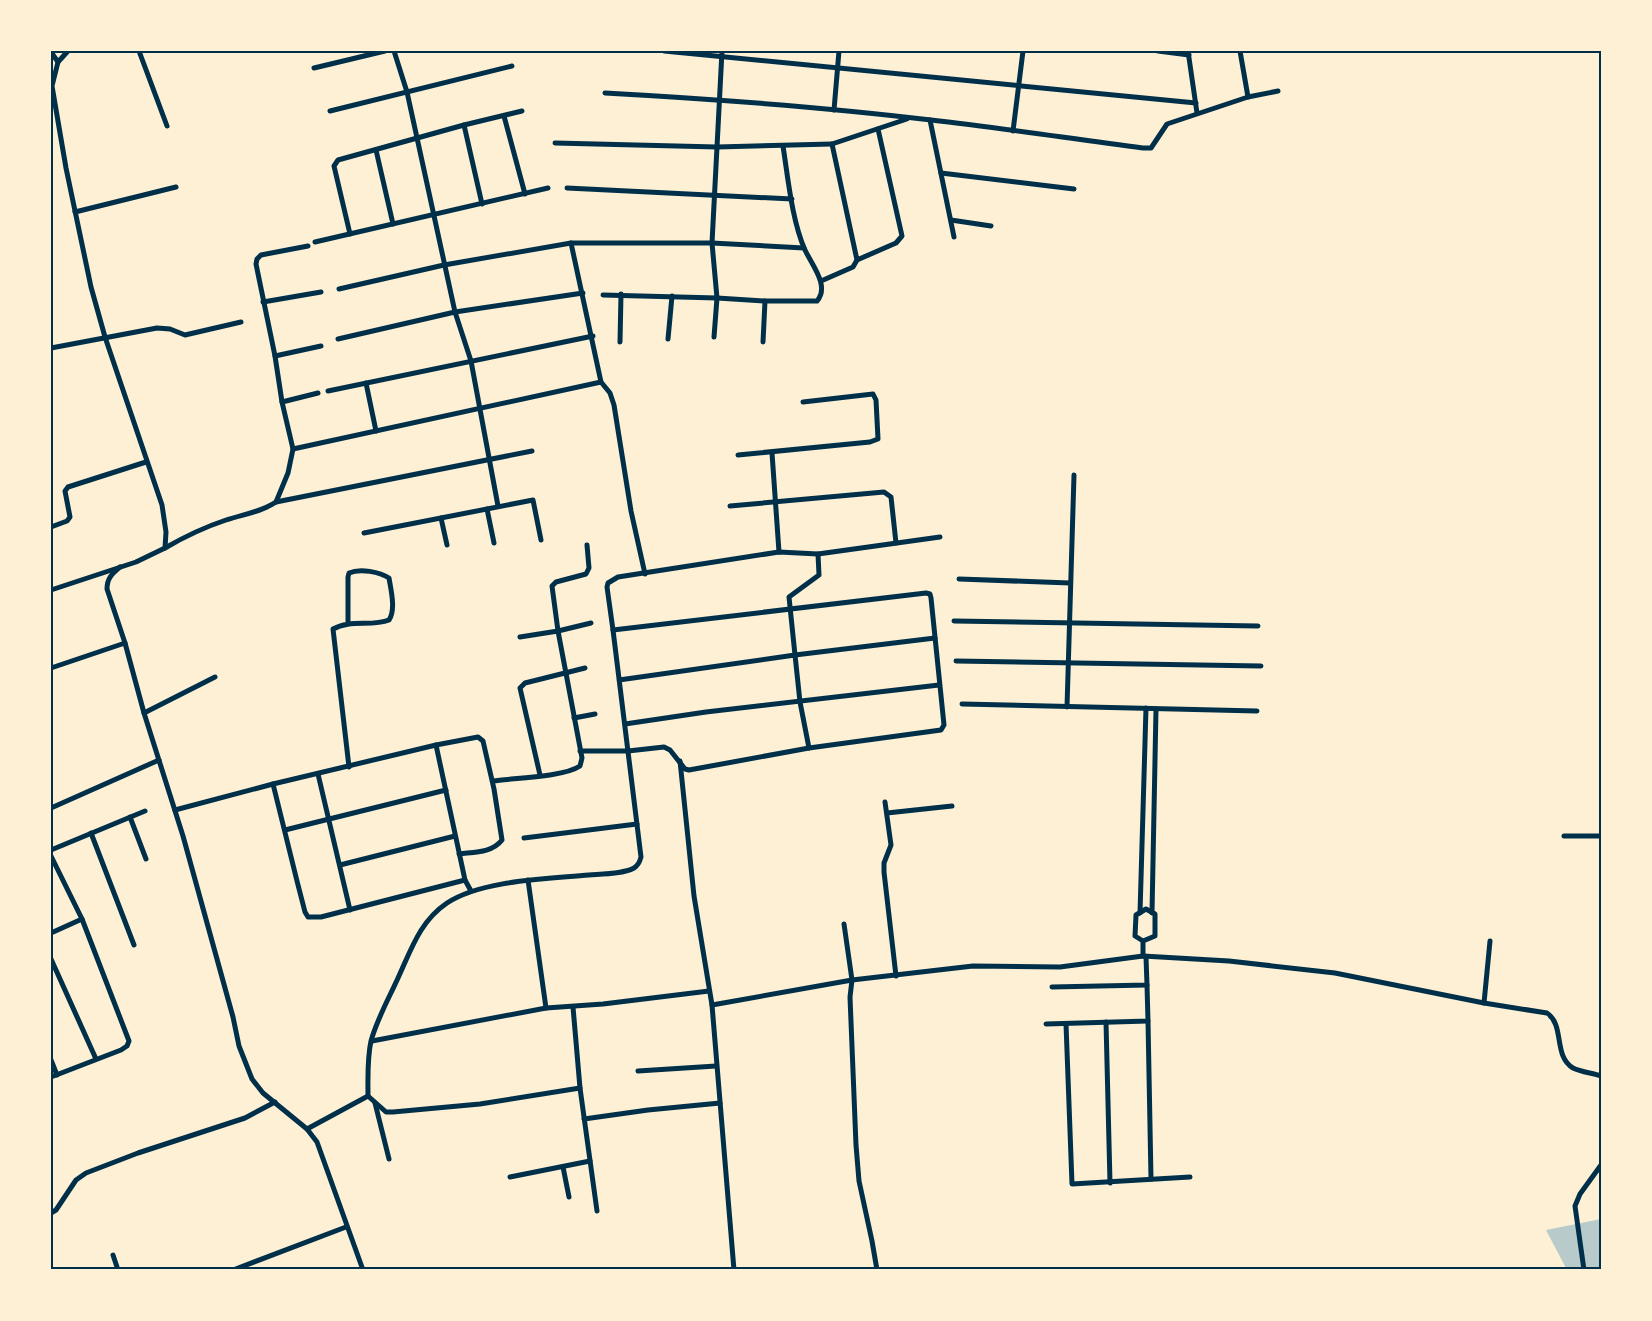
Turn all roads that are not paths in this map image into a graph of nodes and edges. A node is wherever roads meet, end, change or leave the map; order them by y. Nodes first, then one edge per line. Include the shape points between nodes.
1 (68, 51) edge
2 (139, 51) edge
3 (385, 51) edge
4 (394, 51) edge
5 (664, 51) edge
6 (839, 51) edge
7 (1023, 51) edge
8 (1158, 51) edge
9 (1240, 51) edge
10 (51, 52) edge
11 (1188, 53) edge
12 (722, 54) edge
13 (57, 62) junction
14 (512, 66) dead end
15 (838, 67) junction
16 (314, 68) dead end
17 (1019, 84) junction
18 (52, 86) edge
19 (1278, 91) dead end
20 (407, 92) junction
21 (605, 93) dead end
22 (1248, 97) junction
23 (720, 99) junction
24 (1196, 103) junction
25 (834, 110) junction
26 (330, 111) dead end
27 (522, 111) dead end
28 (1197, 113) junction
29 (504, 116) junction
30 (910, 118) junction
31 (930, 120) junction
32 (464, 125) junction
33 (167, 126) dead end
34 (878, 129) junction
35 (1013, 131) junction
36 (416, 139) junction
37 (555, 143) dead end
38 (832, 144) junction
39 (783, 146) junction
40 (717, 147) junction
41 (376, 150) junction
42 (941, 173) junction
43 (176, 187) dead end
44 (567, 188) dead end
45 (548, 189) dead end
46 (1074, 189) dead end
47 (525, 194) junction
48 (714, 195) junction
49 (792, 199) junction
50 (482, 204) junction
51 (75, 212) junction
52 (433, 215) junction
53 (951, 220) junction
54 (393, 224) junction
55 (991, 226) dead end
56 (350, 234) junction
57 (954, 237) dead end
58 (315, 242) dead end
59 (571, 243) junction
60 (712, 243) junction
61 (308, 246) dead end
62 (804, 248) junction
63 (857, 260) junction
64 (444, 265) junction
65 (821, 281) junction
66 (339, 289) dead end
67 (321, 292) dead end
68 (583, 293) junction
69 (621, 294) junction
70 (603, 295) dead end
71 (672, 296) junction
72 (717, 298) junction
73 (765, 301) junction
74 (263, 302) junction
75 (455, 312) junction
76 (241, 322) dead end
77 (593, 336) junction
78 (105, 337) junction
79 (714, 337) dead end
80 (338, 339) dead end
81 (668, 339) dead end
82 (620, 342) dead end
83 (763, 342) dead end
84 (321, 346) dead end
85 (51, 348) edge
86 (275, 356) junction
87 (471, 361) junction
88 (601, 382) junction
89 (366, 383) junction
90 (328, 391) dead end
91 (318, 393) dead end
92 (282, 402) junction
93 (802, 402) dead end
94 (480, 410) junction
95 (376, 431) junction
96 (293, 449) junction
97 (532, 451) dead end
98 (772, 453) junction
99 (738, 455) dead end
100 (489, 459) junction
101 (146, 462) junction
102 (1074, 475) dead end
103 (276, 502) junction
104 (776, 503) junction
105 (730, 506) dead end
106 (498, 507) junction
107 (487, 509) junction
108 (441, 518) junction
109 (51, 527) edge
110 (363, 534) dead end
111 (940, 537) dead end
112 (541, 540) dead end
113 (494, 543) dead end
114 (896, 543) junction
115 (447, 545) dead end
116 (586, 545) dead end
117 (165, 548) junction
118 (779, 552) junction
119 (818, 554) junction
120 (120, 567) junction
121 (645, 574) junction
122 (959, 579) dead end
123 (1070, 583) junction
124 (51, 590) edge
125 (789, 608) junction
126 (954, 621) dead end
127 (591, 623) dead end
128 (1069, 623) junction
129 (348, 624) junction
130 (1258, 626) dead end
131 (558, 630) junction
132 (614, 630) junction
133 (520, 637) dead end
134 (935, 638) junction
135 (126, 643) junction
136 (795, 655) junction
137 (956, 662) dead end
138 (1068, 663) junction
139 (1261, 666) dead end
140 (51, 668) edge
141 (585, 668) dead end
142 (564, 672) junction
143 (215, 677) dead end
144 (620, 680) junction
145 (939, 685) junction
146 (800, 702) junction
147 (962, 704) dead end
148 (1067, 707) junction
149 (1146, 708) junction
150 (1156, 709) junction
151 (1257, 711) dead end
152 (144, 713) junction
153 (595, 714) dead end
154 (574, 718) junction
155 (625, 724) junction
156 (436, 745) junction
157 (809, 748) junction
158 (580, 751) junction
159 (628, 751) junction
160 (159, 760) junction
161 (680, 761) junction
162 (349, 767) junction
163 (318, 774) junction
164 (540, 775) junction
165 (493, 781) junction
166 (273, 784) junction
167 (446, 790) junction
168 (1143, 798) junction
169 (1153, 798) junction
170 (885, 802) dead end
171 (952, 806) dead end
172 (51, 808) edge
173 (175, 810) junction
174 (145, 811) dead end
175 (887, 813) junction
176 (130, 817) junction
177 (328, 819) junction
178 (637, 825) junction
179 (285, 830) junction
180 (91, 833) junction
181 (455, 836) junction
182 (1564, 836) dead end
183 (1601, 836) edge
184 (524, 838) dead end
185 (51, 850) edge
186 (459, 854) junction
187 (51, 856) edge
188 (146, 859) dead end
189 (339, 865) junction
190 (465, 880) junction
191 (528, 880) junction
192 (471, 891) junction
193 (350, 910) junction
194 (1140, 913) junction
195 (1152, 913) junction
196 (82, 919) junction
197 (844, 924) dead end
198 (51, 933) edge
199 (1143, 941) junction
200 (1490, 941) dead end
201 (134, 945) dead end
202 (1144, 956) junction
203 (51, 959) edge
204 (896, 976) junction
205 (852, 980) junction
206 (1147, 985) junction
207 (1053, 987) dead end
208 (709, 992) junction
209 (1484, 1003) junction
210 (712, 1005) junction
211 (573, 1007) junction
212 (546, 1008) junction
213 (1148, 1021) junction
214 (1106, 1022) junction
215 (1046, 1024) dead end
216 (1066, 1024) junction
217 (372, 1041) junction
218 (96, 1059) junction
219 (51, 1060) edge
220 (716, 1066) junction
221 (638, 1071) dead end
222 (54, 1076) edge
223 (1601, 1076) edge
224 (580, 1088) junction
225 (368, 1096) junction
226 (275, 1102) junction
227 (375, 1102) junction
228 (720, 1103) junction
229 (584, 1119) junction
230 (307, 1129) junction
231 (389, 1159) dead end
232 (590, 1161) junction
233 (1601, 1165) edge
234 (563, 1167) junction
235 (510, 1177) dead end
236 (1190, 1177) dead end
237 (1150, 1179) junction
238 (1110, 1183) junction
239 (569, 1197) dead end
240 (597, 1211) dead end
241 (51, 1213) edge
242 (346, 1227) junction
243 (113, 1255) dead end
244 (118, 1270) edge
245 (233, 1270) edge
246 (363, 1270) edge
247 (734, 1270) edge
248 (877, 1270) edge
249 (1584, 1270) edge

1 - 13 street
2 - 33 street
3 - 16 street
4 - 20 street
5 - 12 street
6 - 15 street
7 - 17 street
8 - 11 street
9 - 22 street
10 - 13 street
11 - 24 street
12 - 15 street
12 - 23 street
13 - 18 street
14 - 20 street
15 - 17 street
15 - 25 street
17 - 24 street
17 - 35 street
18 - 51 street
19 - 22 street
20 - 26 street
20 - 36 street
21 - 23 street
22 - 28 street
23 - 25 street
23 - 40 street
24 - 28 street
25 - 30 street
27 - 29 street
28 - 35 street via 1167,124 1151,148
29 - 32 street
29 - 47 street
30 - 31 street
30 - 34 street
31 - 35 street
31 - 42 street
32 - 36 street
32 - 50 street
34 - 38 street
34 - 63 street via 902,236 896,243
36 - 41 street
36 - 52 street
37 - 40 street
38 - 39 street
38 - 63 street
39 - 40 street
39 - 49 street
40 - 48 street
41 - 54 street
41 - 56 street via 340,159 334,166
42 - 46 street
42 - 53 street
43 - 51 street
44 - 48 street
45 - 47 street
47 - 50 street
48 - 49 street
48 - 60 street
49 - 62 street
50 - 52 street
51 - 78 street
52 - 54 street
52 - 64 street
53 - 55 street
53 - 57 street
54 - 56 street
56 - 58 street
59 - 60 street
59 - 64 street
59 - 68 street
60 - 62 street
60 - 72 street
61 - 74 street via 257,259
62 - 65 street
63 - 65 street via 853,267
64 - 66 street
64 - 75 street
65 - 73 street via 822,292 817,301
67 - 74 street
68 - 75 street
68 - 77 street
69 - 70 street
69 - 71 street
69 - 82 street
71 - 72 street
71 - 81 street
72 - 73 street
72 - 79 street
73 - 83 street
74 - 86 street
75 - 80 street
75 - 87 street
76 - 78 street via 185,335 157,328
77 - 87 street
77 - 88 street
78 - 85 street
78 - 101 street
84 - 86 street
86 - 92 street
87 - 89 street
87 - 94 street
88 - 94 street
88 - 121 street via 614,405
89 - 90 street
89 - 95 street
91 - 92 street
92 - 96 street
93 - 98 street via 873,394 878,439
94 - 95 street
94 - 100 street
95 - 96 street
96 - 103 street
97 - 100 street
98 - 99 street
98 - 104 street
100 - 103 street
100 - 106 street
101 - 109 street via 68,486 65,497 70,517
101 - 117 street via 163,512
102 - 123 street
103 - 117 street via 264,510 211,525
104 - 105 street
104 - 114 street via 887,493 891,497
104 - 118 street
106 - 107 street
106 - 112 street via 533,500
107 - 108 street
107 - 113 street
108 - 110 street
108 - 115 street
111 - 114 street
114 - 119 street
116 - 131 street via 586,574 552,586
117 - 120 street
118 - 119 street
118 - 121 street
119 - 125 street via 819,575 791,594
120 - 124 street
120 - 135 street via 111,575 107,589
121 - 132 street via 618,577 608,583
122 - 123 street
123 - 128 street
125 - 132 street
125 - 134 street via 926,593 932,598
125 - 136 street
126 - 128 street
127 - 131 street
128 - 130 street
128 - 138 street
129 - 129 street via 389,620 389,578 383,574 350,573
129 - 162 street via 333,632
131 - 133 street
131 - 142 street
132 - 144 street
134 - 136 street
134 - 145 street
135 - 140 street
135 - 152 street
136 - 144 street
136 - 146 street
137 - 138 street
138 - 139 street
138 - 148 street
141 - 142 street
142 - 154 street
142 - 164 street via 520,688
143 - 152 street
144 - 155 street
145 - 146 street
145 - 157 street via 944,725 941,730
146 - 155 street
146 - 157 street
147 - 148 street
148 - 149 street
149 - 150 street
149 - 168 street
150 - 151 street
150 - 169 street
152 - 160 street
153 - 154 street
154 - 158 street
155 - 159 street
156 - 162 street
156 - 165 street via 481,738
156 - 167 street
157 - 161 street via 689,770
158 - 159 street
158 - 164 street via 581,763 573,771
159 - 161 street via 664,747
159 - 178 street
160 - 172 street
160 - 173 street
161 - 208 street
162 - 163 street
163 - 166 street
163 - 177 street
164 - 165 street
165 - 186 street via 502,840 490,849
166 - 173 street
166 - 179 street
167 - 177 street
167 - 181 street
168 - 169 street
168 - 194 street
169 - 195 street
170 - 175 street
171 - 175 street
173 - 226 street via 238,1046 252,1079
174 - 176 street
175 - 204 street via 891,845 884,872
176 - 180 street
176 - 188 street
177 - 179 street
177 - 189 street
178 - 184 street
178 - 191 street via 641,856 632,869
179 - 193 street via 308,917
180 - 185 street
180 - 201 street
181 - 186 street
181 - 189 street
182 - 183 street
186 - 190 street
187 - 196 street
189 - 193 street
190 - 192 street
190 - 193 street
191 - 192 street
191 - 212 street
192 - 217 street via 446,903 423,925
194 - 195 street via 1146,909
194 - 199 street via 1136,915 1135,936
195 - 199 street via 1155,936
196 - 198 street
196 - 218 street via 129,1041 127,1046
197 - 205 street
199 - 202 street
200 - 209 street
202 - 204 street via 1060,967 973,966
202 - 206 street
202 - 209 street via 1335,973
203 - 218 street
204 - 205 street
205 - 210 street
205 - 248 street via 857,1163
206 - 207 street
206 - 213 street
208 - 210 street
208 - 211 street
209 - 223 street via 1547,1013 1556,1024 1566,1061 1577,1069
210 - 220 street
211 - 212 street
211 - 224 street
212 - 217 street
213 - 214 street
213 - 237 street
214 - 216 street
214 - 238 street
215 - 216 street
216 - 238 street via 1072,1184
217 - 225 street
218 - 222 street
219 - 222 street
220 - 221 street
220 - 228 street
224 - 227 street via 480,1104 393,1112 386,1112
224 - 229 street
225 - 227 street
225 - 230 street
226 - 230 street
226 - 241 street via 245,1118 86,1173
227 - 231 street
228 - 229 street
228 - 247 street
229 - 232 street
230 - 242 street via 317,1142
232 - 234 street
232 - 240 street
233 - 249 street via 1575,1206
234 - 235 street
234 - 239 street
236 - 237 street
237 - 238 street
242 - 245 street
242 - 246 street
243 - 244 street

